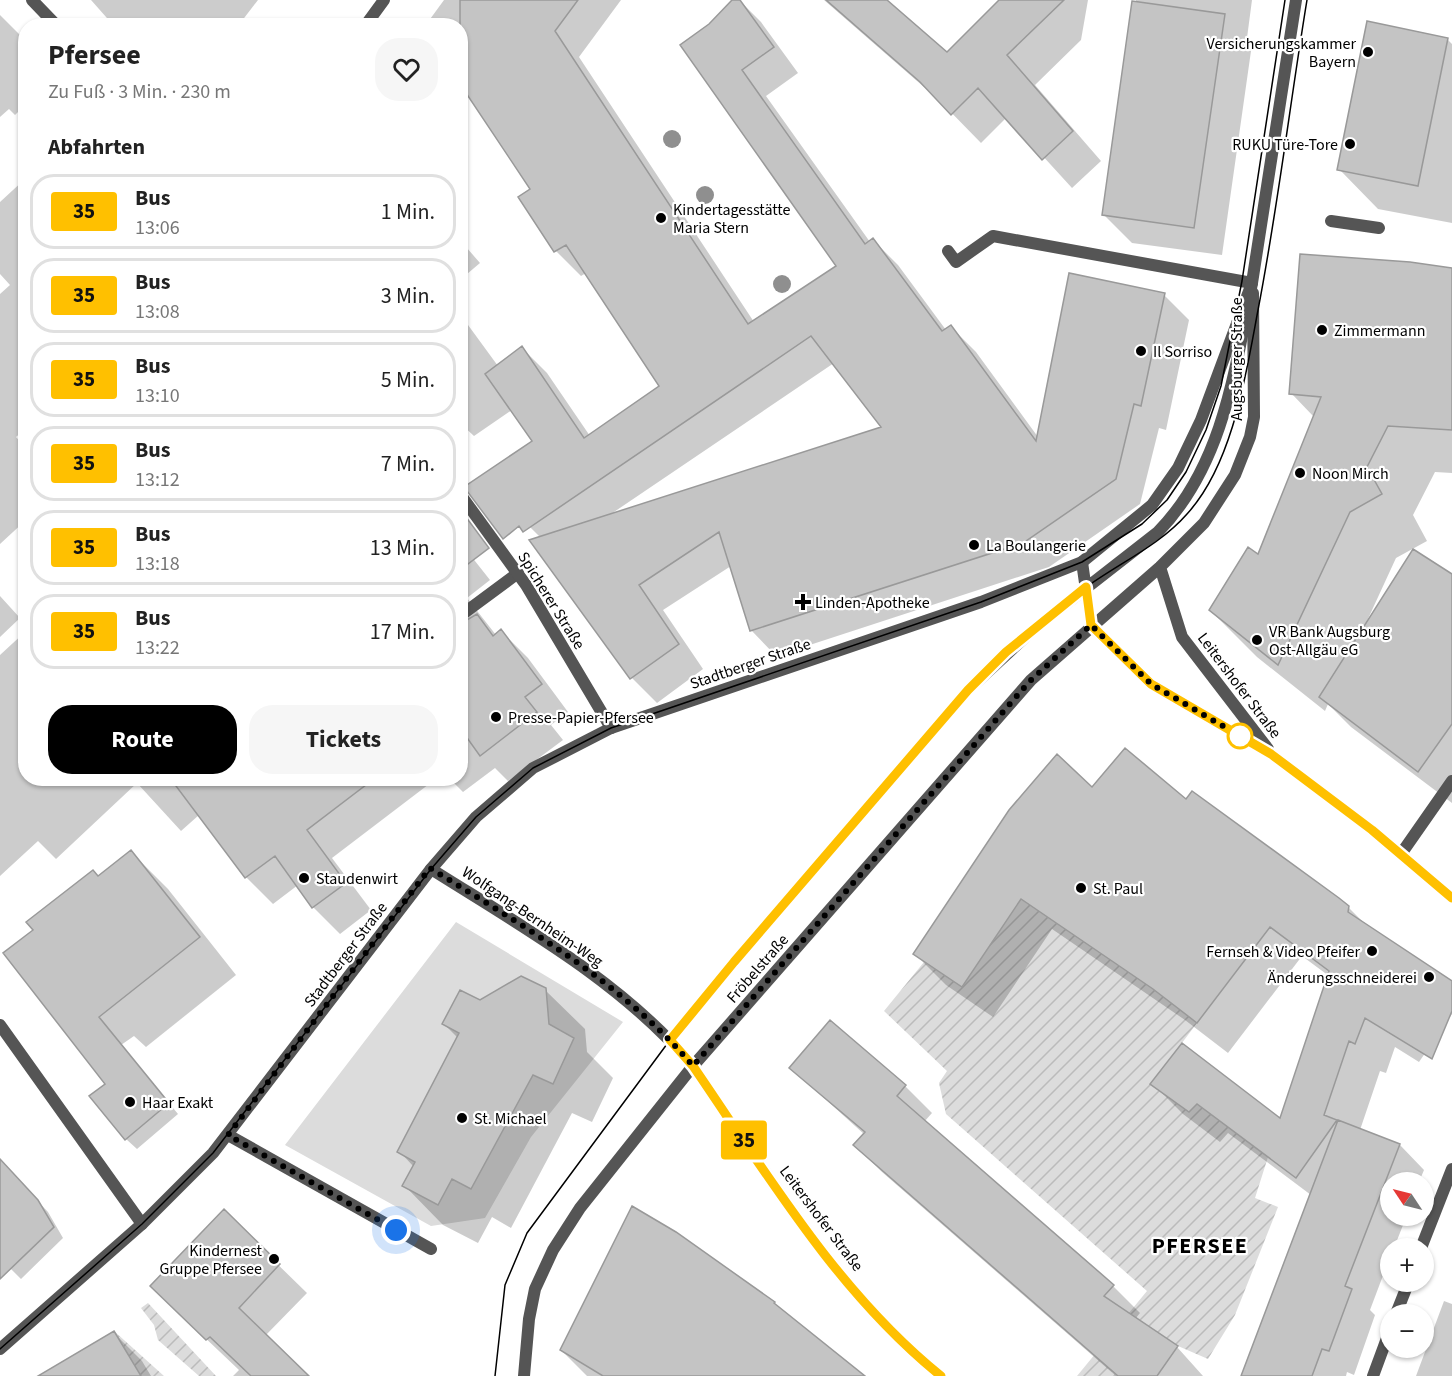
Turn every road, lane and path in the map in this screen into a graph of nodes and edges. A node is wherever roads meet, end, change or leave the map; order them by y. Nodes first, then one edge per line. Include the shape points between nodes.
1 (32, 0) edge
2 (384, 0) edge
3 (1296, 0) edge
4 (49, 18) edge
5 (371, 18) edge
6 (1331, 221) dead end
7 (1379, 228) dead end
8 (948, 251) dead end
9 (1252, 283) junction
10 (468, 505) edge
11 (1082, 562) junction
12 (1160, 567) junction
13 (518, 573) junction
14 (1086, 587) junction
15 (468, 610) edge
16 (1091, 625) junction
17 (611, 728) junction
18 (1271, 754) junction
19 (1452, 781) edge
20 (1401, 854) junction
21 (430, 868) junction
22 (1452, 898) edge
23 (0, 1025) edge
24 (670, 1040) junction
25 (693, 1066) junction
26 (228, 1135) junction
27 (1452, 1169) edge
28 (142, 1224) junction
29 (1425, 1238) edge
30 (431, 1249) dead end
31 (0, 1348) edge
32 (1380, 1357) edge
33 (524, 1376) edge
34 (941, 1376) edge
35 (1373, 1376) edge

1 - 4 street
2 - 5 street
3 - 9 street, Augsburger Straße
6 - 7 street
8 - 9 street via 956,262 993,236
9 - 11 street, Augsburger Straße via 1215,386 1178,468 1152,505
9 - 12 street, Augsburger Straße via 1254,399 1250,437 1218,505
9 - 14 street via 1232,389 1192,491 1158,532
10 - 13 street, Spicherer Straße
11 - 14 street
11 - 17 street, Stadtberger Straße via 981,602
12 - 16 street, Augsburger Straße
12 - 18 street, Leitershofer Straße via 1182,637
13 - 15 street
13 - 17 street, Spicherer Straße
14 - 16 street
14 - 24 street via 1006,652 968,690
16 - 18 street, Leitershofer Straße via 1151,684
16 - 25 street, Fröbelstraße via 1030,681
17 - 21 street, Stadtberger Straße via 533,768 476,817
18 - 20 street, Leitershofer Straße
19 - 20 street
20 - 22 street, Leitershofer Straße
21 - 24 street, Wolfgang-Bernheim-Weg via 577,963
21 - 26 street, Stadtberger Straße
23 - 28 street
24 - 25 street, Wolfgang-Bernheim-Weg
25 - 33 street, Fröbelstraße via 580,1208 553,1250 531,1303
25 - 34 street, Leitershofer Straße via 828,1260 914,1354
26 - 28 street, Stadtberger Straße
26 - 30 street
27 - 29 street
28 - 31 street, Stadtberger Straße
32 - 35 street

